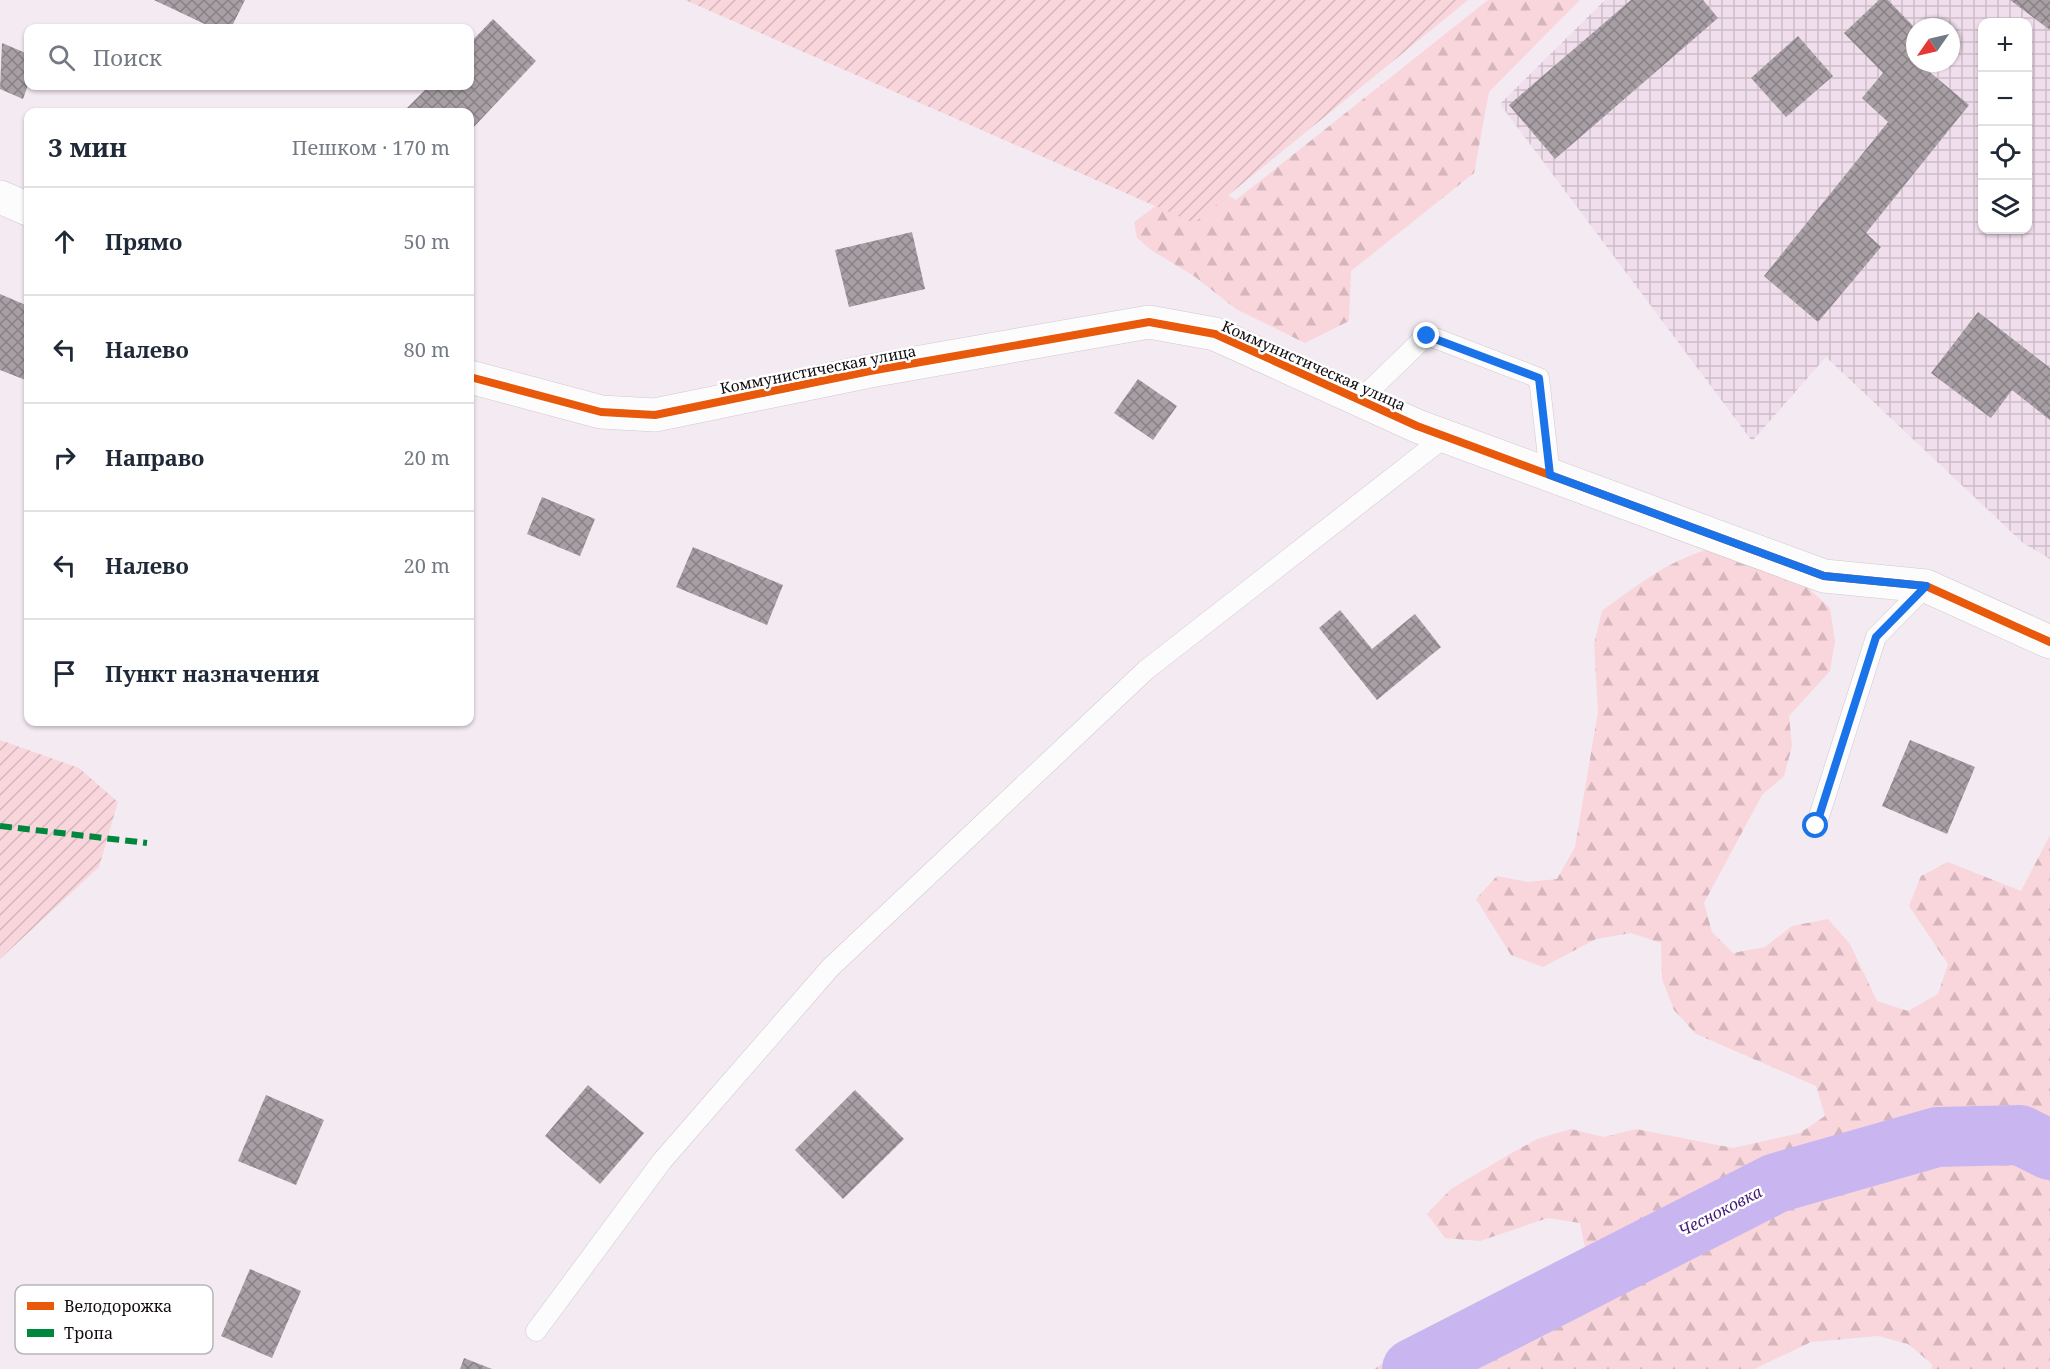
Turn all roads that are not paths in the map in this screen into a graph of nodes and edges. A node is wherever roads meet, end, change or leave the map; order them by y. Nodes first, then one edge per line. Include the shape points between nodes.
1 (0, 198) edge
2 (24, 207) edge
3 (474, 378) edge
4 (1360, 400) junction
5 (1446, 436) junction
6 (1550, 475) junction
7 (1926, 586) junction
8 (2050, 642) edge
9 (1816, 826) dead end
10 (536, 1331) dead end

1 - 2 street
3 - 4 street, Коммунистическая улица via 602,412 655,415 870,371 1149,322 1215,334
4 - 5 street, Коммунистическая улица
4 - 6 lane via 1427,336 1539,378
5 - 6 street, Коммунистическая улица
5 - 10 lane via 1146,670 830,968 662,1161
6 - 7 street, Коммунистическая улица via 1824,576
7 - 8 street, Коммунистическая улица
7 - 9 lane via 1876,637

